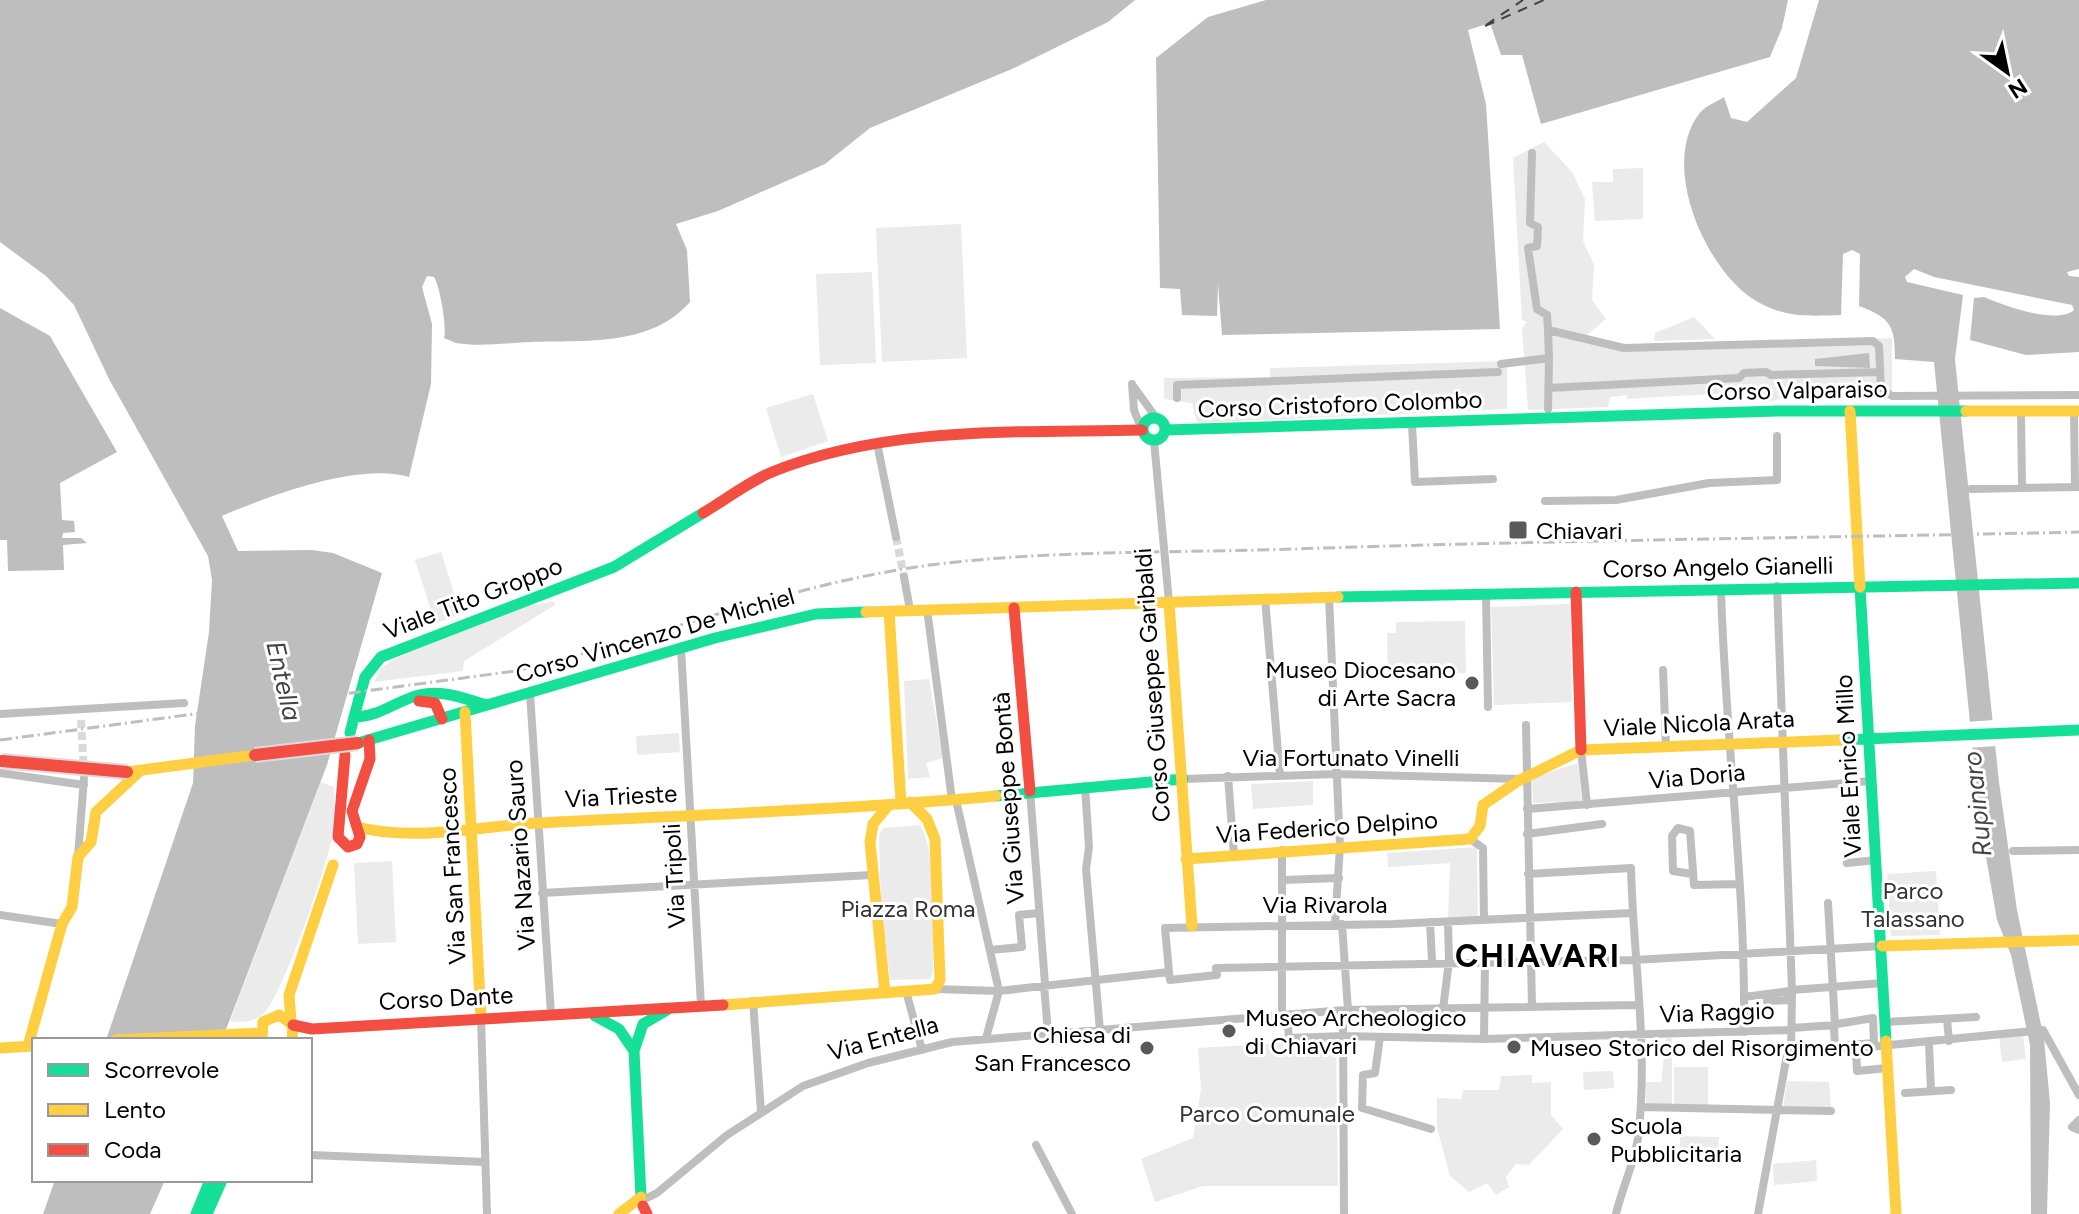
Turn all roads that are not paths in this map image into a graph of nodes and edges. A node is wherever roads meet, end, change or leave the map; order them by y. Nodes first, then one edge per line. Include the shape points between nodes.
1 (1532, 153) dead end
2 (1548, 330) junction
3 (1545, 358) junction
4 (1880, 372) junction
5 (1549, 388) junction
6 (2079, 395) edge
7 (1177, 398) dead end
8 (1548, 409) dead end
9 (1850, 411) junction
10 (2076, 411) edge
11 (2021, 413) junction
12 (1157, 419) junction
13 (1516, 421) joint
14 (1412, 424) junction
15 (1142, 430) junction
16 (1165, 430) junction
17 (1777, 436) dead end
18 (1154, 441) junction
19 (877, 443) junction
20 (1493, 479) dead end
21 (2022, 487) junction
22 (2077, 487) edge
23 (1971, 489) dead end
24 (1545, 501) dead end
25 (896, 537) tunnel mouth
26 (904, 577) tunnel mouth
27 (2079, 583) edge
28 (1777, 586) junction
29 (1860, 587) junction
30 (1721, 589) junction
31 (1576, 592) junction
32 (1486, 594) junction
33 (1329, 597) junction
34 (1265, 598) junction
35 (1169, 602) junction
36 (1014, 608) junction
37 (927, 609) junction
38 (910, 610) junction
39 (889, 611) junction
40 (681, 648) junction
41 (1663, 670) dead end
42 (530, 693) junction
43 (408, 700) junction
44 (184, 703) dead end
45 (487, 705) junction
46 (1488, 707) dead end
47 (465, 712) junction
48 (0, 714) edge
49 (354, 717) junction
50 (442, 719) junction
51 (1526, 725) dead end
52 (2079, 730) edge
53 (1868, 738) junction
54 (359, 739) junction
55 (1781, 740) junction
56 (1732, 742) junction
57 (1666, 746) junction
58 (1581, 750) junction
59 (345, 755) dead end
60 (1, 765) edge
61 (139, 771) junction
62 (1336, 774) junction
63 (1228, 776) junction
64 (1280, 776) junction
65 (1522, 776) junction
66 (1183, 779) junction
67 (1871, 781) junction
68 (1085, 786) junction
69 (1782, 789) junction
70 (1030, 791) junction
71 (1735, 793) junction
72 (954, 800) junction
73 (899, 804) junction
74 (1587, 805) junction
75 (1527, 809) junction
76 (690, 815) junction
77 (537, 823) junction
78 (1602, 824) dead end
79 (356, 826) junction
80 (473, 828) junction
81 (339, 833) junction
82 (1527, 834) junction
83 (1470, 839) junction
84 (351, 846) junction
85 (1340, 846) junction
86 (1282, 850) junction
87 (2079, 850) edge
88 (2013, 851) dead end
89 (1234, 855) junction
90 (78, 857) junction
91 (1186, 859) junction
92 (1876, 860) junction
93 (1847, 863) dead end
94 (333, 865) junction
95 (1528, 874) junction
96 (1692, 874) junction
97 (871, 875) junction
98 (1339, 878) junction
99 (1282, 880) junction
100 (695, 884) junction
101 (1739, 884) junction
102 (542, 893) junction
103 (1828, 903) dead end
104 (1039, 913) junction
105 (1632, 913) junction
106 (0, 915) edge
107 (1530, 919) junction
108 (1484, 920) junction
109 (1430, 922) junction
110 (1448, 922) junction
111 (62, 924) junction
112 (1280, 924) junction
113 (1338, 924) junction
114 (1192, 926) junction
115 (2079, 940) edge
116 (1882, 946) junction
117 (990, 950) junction
118 (1831, 950) junction
119 (1790, 952) junction
120 (1743, 954) junction
121 (1634, 960) junction
122 (1432, 961) junction
123 (1449, 961) junction
124 (1533, 961) junction
125 (1484, 963) junction
126 (1346, 964) junction
127 (1281, 966) junction
128 (1169, 972) junction
129 (1097, 978) junction
130 (1883, 983) junction
131 (1045, 984) junction
132 (1832, 986) junction
133 (935, 989) junction
134 (906, 991) junction
135 (999, 991) junction
136 (885, 993) junction
137 (1791, 994) junction
138 (289, 995) junction
139 (1744, 997) junction
140 (753, 1001) junction
141 (701, 1005) junction
142 (1638, 1005) junction
143 (1532, 1006) junction
144 (674, 1007) junction
145 (1484, 1008) junction
146 (1443, 1009) junction
147 (1345, 1010) junction
148 (583, 1012) junction
149 (632, 1012) junction
150 (551, 1014) junction
151 (272, 1016) junction
152 (1284, 1016) junction
153 (1976, 1017) dead end
154 (481, 1018) junction
155 (1947, 1019) junction
156 (1885, 1022) junction
157 (1835, 1025) junction
158 (1792, 1029) junction
159 (292, 1031) edge
160 (632, 1031) junction
161 (1100, 1031) junction
162 (1744, 1032) junction
163 (1048, 1033) junction
164 (1642, 1034) junction
165 (257, 1035) edge
166 (1343, 1036) junction
167 (1380, 1037) junction
168 (33, 1038) edge
169 (172, 1038) edge
170 (986, 1038) junction
171 (1484, 1039) junction
172 (1949, 1041) junction
173 (1929, 1044) junction
174 (31, 1046) edge
175 (1886, 1046) junction
176 (0, 1048) edge
177 (1856, 1048) junction
178 (922, 1050) junction
179 (1789, 1055) junction
180 (1887, 1068) junction
181 (1951, 1090) dead end
182 (1931, 1091) junction
183 (1905, 1093) dead end
184 (2079, 1095) edge
185 (1641, 1107) junction
186 (1777, 1110) junction
187 (1831, 1111) dead end
188 (761, 1112) junction
189 (2079, 1120) edge
190 (1431, 1129) dead end
191 (2079, 1130) edge
192 (1036, 1145) dead end
193 (312, 1155) edge
194 (485, 1162) junction
195 (209, 1182) edge
196 (221, 1182) edge
197 (642, 1204) edge
198 (196, 1214) edge
199 (207, 1214) edge
200 (487, 1214) edge
201 (619, 1214) edge
202 (1072, 1214) edge
203 (1344, 1214) edge
204 (1616, 1214) edge
205 (1758, 1214) edge
206 (1896, 1214) edge

1 - 2 street via 1530,223 1538,227 1537,246 1528,248 1537,309 1547,315
2 - 3 street
2 - 4 street via 1624,348 1873,341 1879,346
3 - 5 street
3 - 7 street via 1501,367 1177,385
4 - 5 street via 1744,373 1739,378
4 - 6 street via 1881,389 1892,396
5 - 8 street
9 - 11 street, Corso Valparaiso
9 - 13 street, Corso Valparaiso
9 - 29 street, Viale Enrico Millo
10 - 11 street, Corso Valparaiso
10 - 22 street
11 - 21 street
12 - 15 street via 1147,421
12 - 15 street via 1132,384
12 - 16 street
13 - 14 street, Corso Cristoforo Colombo
14 - 16 street, Corso Cristoforo Colombo
14 - 20 street via 1415,482
15 - 18 street
15 - 19 street via 974,433
16 - 18 street
17 - 24 street via 1777,480 1709,483 1616,500
18 - 35 street, Corso Giuseppe Garibaldi
19 - 25 street
19 - 49 street, Viale Tito Groppo via 816,456 768,474 599,574 381,657 365,677
21 - 22 street
21 - 23 street
26 - 38 street
27 - 29 street, Corso Angelo Gianelli
28 - 29 street, Corso Angelo Gianelli
28 - 30 street, Corso Angelo Gianelli
28 - 55 street
29 - 53 street, Viale Enrico Millo
30 - 31 street, Corso Angelo Gianelli
30 - 56 street
31 - 32 street, Corso Angelo Gianelli
31 - 58 street
32 - 33 street, Corso Angelo Gianelli
32 - 46 street
33 - 34 street, Corso Vincenzo De Michiel
33 - 62 street
34 - 35 street, Corso Vincenzo De Michiel
34 - 64 street
35 - 36 street, Corso Vincenzo De Michiel
35 - 66 street, Corso Giuseppe Garibaldi
36 - 37 street, Corso Vincenzo De Michiel
36 - 70 street, Via Giuseppe Bontà
37 - 38 street, Corso Vincenzo De Michiel
37 - 72 street
38 - 39 street, Corso Vincenzo De Michiel
39 - 40 street, Corso Vincenzo De Michiel via 797,616
39 - 73 street
40 - 42 street, Corso Vincenzo De Michiel
40 - 76 street, Via Tripoli
41 - 57 street
42 - 45 street, Corso Vincenzo De Michiel
42 - 77 street, Via Nazario Sauro
43 - 45 street via 433,693
43 - 49 street
43 - 50 street via 433,702
44 - 48 street via 81,715
45 - 47 street, Corso Vincenzo De Michiel
47 - 50 street, Corso Vincenzo De Michiel
47 - 80 street, Via San Francesco
49 - 54 street, Viale Tito Groppo
50 - 54 street, Corso Vincenzo De Michiel
51 - 65 street
52 - 53 street, Viale Nicola Arata
53 - 55 street, Viale Nicola Arata
53 - 67 street, Viale Enrico Millo
54 - 61 street, Corso Vincenzo De Michiel, bridge
54 - 79 street, Viale Tito Groppo via 370,759 355,798
55 - 56 street, Viale Nicola Arata
55 - 69 street
56 - 57 street, Viale Nicola Arata
56 - 71 street
57 - 58 street, Viale Nicola Arata
58 - 65 street
58 - 74 street
59 - 81 street via 338,791
60 - 61 street, Corso Vincenzo De Michiel, bridge
60 - 90 street via 84,781
61 - 90 street via 96,812 91,842
62 - 64 street, Via Fortunato Vinelli
62 - 65 street, Via Fortunato Vinelli
62 - 85 street
63 - 64 street, Via Fortunato Vinelli
63 - 66 street, Via Fortunato Vinelli
63 - 89 street
65 - 75 street
65 - 83 street via 1483,805 1480,826
66 - 68 street, Via Trieste
66 - 91 street, Corso Giuseppe Garibaldi
67 - 69 street, Via Doria
67 - 92 street, Viale Enrico Millo
68 - 70 street, Via Trieste
68 - 129 street
69 - 71 street, Via Doria
69 - 119 street
70 - 72 street, Via Trieste
70 - 104 street, Via Giuseppe Bontà
71 - 74 street, Via Doria
71 - 101 street
72 - 73 street, Via Trieste
72 - 117 street
73 - 76 street, Via Trieste
73 - 97 street via 873,824
73 - 133 street via 927,819 935,839 940,980
74 - 75 street, Via Doria
75 - 82 street
76 - 77 street, Via Trieste
76 - 100 street, Via Tripoli
77 - 80 street, Via Trieste
77 - 102 street, Via Nazario Sauro
78 - 82 street
79 - 80 street, Via Trieste via 396,834
79 - 81 street
79 - 84 street, Viale Tito Groppo via 360,837
80 - 154 street, Via San Francesco
81 - 84 street via 343,845
81 - 94 street
82 - 95 street
83 - 85 street, Via Federico Delpino
83 - 108 street via 1483,848
84 - 94 street
85 - 86 street, Via Federico Delpino
85 - 98 street
86 - 89 street, Via Federico Delpino
86 - 99 street
87 - 88 street
89 - 91 street, Via Federico Delpino
90 - 111 street via 72,907
91 - 114 street, Corso Giuseppe Garibaldi
92 - 93 street
92 - 116 street, Viale Enrico Millo
94 - 138 street
95 - 105 street via 1631,868
95 - 107 street
96 - 96 street via 1690,831 1675,829 1674,872
96 - 101 street via 1696,886
97 - 100 street
97 - 136 street
98 - 99 street
98 - 113 street
99 - 112 street
100 - 102 street
100 - 141 street, Via Tripoli
101 - 120 street
102 - 150 street, Via Nazario Sauro
103 - 118 street
104 - 117 street via 1019,915 1022,947
104 - 131 street, Via Giuseppe Bontà
105 - 107 street, Via Rivarola
105 - 121 street
106 - 111 street
107 - 108 street, Via Rivarola
107 - 124 street
108 - 110 street, Via Rivarola
109 - 110 street, Via Rivarola
109 - 113 street, Via Rivarola
109 - 122 street
110 - 123 street
111 - 168 street
112 - 113 street, Via Rivarola
112 - 114 street, Via Rivarola
112 - 127 street
113 - 126 street
114 - 128 street, Via Rivarola via 1165,928
115 - 116 street
116 - 118 street
116 - 130 street, Viale Enrico Millo
117 - 135 street
118 - 119 street
118 - 132 street
119 - 120 street
119 - 137 street
120 - 121 street
120 - 139 street
121 - 124 street
121 - 142 street
122 - 123 street
122 - 126 street
123 - 125 street
123 - 146 street
124 - 125 street
124 - 143 street
125 - 145 street
126 - 127 street
126 - 147 street
127 - 128 street via 1216,968 1217,975 1170,980
127 - 152 street
128 - 129 street
129 - 131 street
129 - 161 street
130 - 132 street
130 - 156 street, Viale Enrico Millo
131 - 135 street
131 - 163 street, Via Giuseppe Bontà
132 - 137 street
132 - 157 street
133 - 134 street
133 - 135 street
134 - 136 street
134 - 178 street
135 - 170 street
136 - 140 street, Corso Dante
137 - 139 street via 1789,1000
137 - 158 street
138 - 151 street
138 - 159 street
139 - 162 street
140 - 141 street, Corso Dante
140 - 188 street
141 - 144 street, Corso Dante
142 - 143 street, Via Entella
142 - 164 street
143 - 145 street, Via Entella
144 - 149 street, Corso Dante
144 - 160 street, Corso Dante
145 - 146 street, Via Entella
145 - 171 street
146 - 147 street, Via Entella
147 - 152 street, Via Entella
147 - 166 street
148 - 149 street, Corso Dante
148 - 150 street, Corso Dante
148 - 160 street, Corso Dante
149 - 160 street
149 - 160 street via 619,1018
150 - 154 street, Corso Dante
151 - 159 street, Corso Dante
151 - 165 street
152 - 161 street, Via Entella
152 - 166 street, Via Raggio via 1289,1038
153 - 155 street
154 - 159 street, Corso Dante
154 - 194 street
155 - 156 street
155 - 172 street
156 - 175 street, Viale Enrico Millo
157 - 157 street via 1835,1046 1874,1043 1873,1018
157 - 158 street, Via Raggio
158 - 162 street, Via Raggio
158 - 179 street
160 - 197 street
161 - 163 street, Via Entella
162 - 164 street, Via Raggio
163 - 170 street, Via Entella
164 - 171 street, Via Raggio
164 - 185 street
165 - 169 street
166 - 167 street, Via Raggio
166 - 203 street
167 - 171 street, Via Raggio
167 - 190 street via 1375,1073 1363,1075 1362,1108
170 - 178 street, Via Entella
172 - 173 street
172 - 184 street via 2043,1030
173 - 175 street
173 - 182 street
174 - 176 street
175 - 177 street
175 - 180 street, Viale Enrico Millo
177 - 179 street
177 - 180 street via 1857,1071
178 - 188 street, Via Entella via 832,1074
179 - 186 street
180 - 206 street, Viale Enrico Millo
181 - 182 street
182 - 183 street
185 - 186 street
185 - 204 street via 1633,1163
186 - 187 street
186 - 205 street
188 - 197 street, Via Entella
189 - 191 street via 2072,1127
192 - 202 street
193 - 194 street
194 - 200 street
195 - 198 street
196 - 199 street
197 - 201 street, Via Entella

